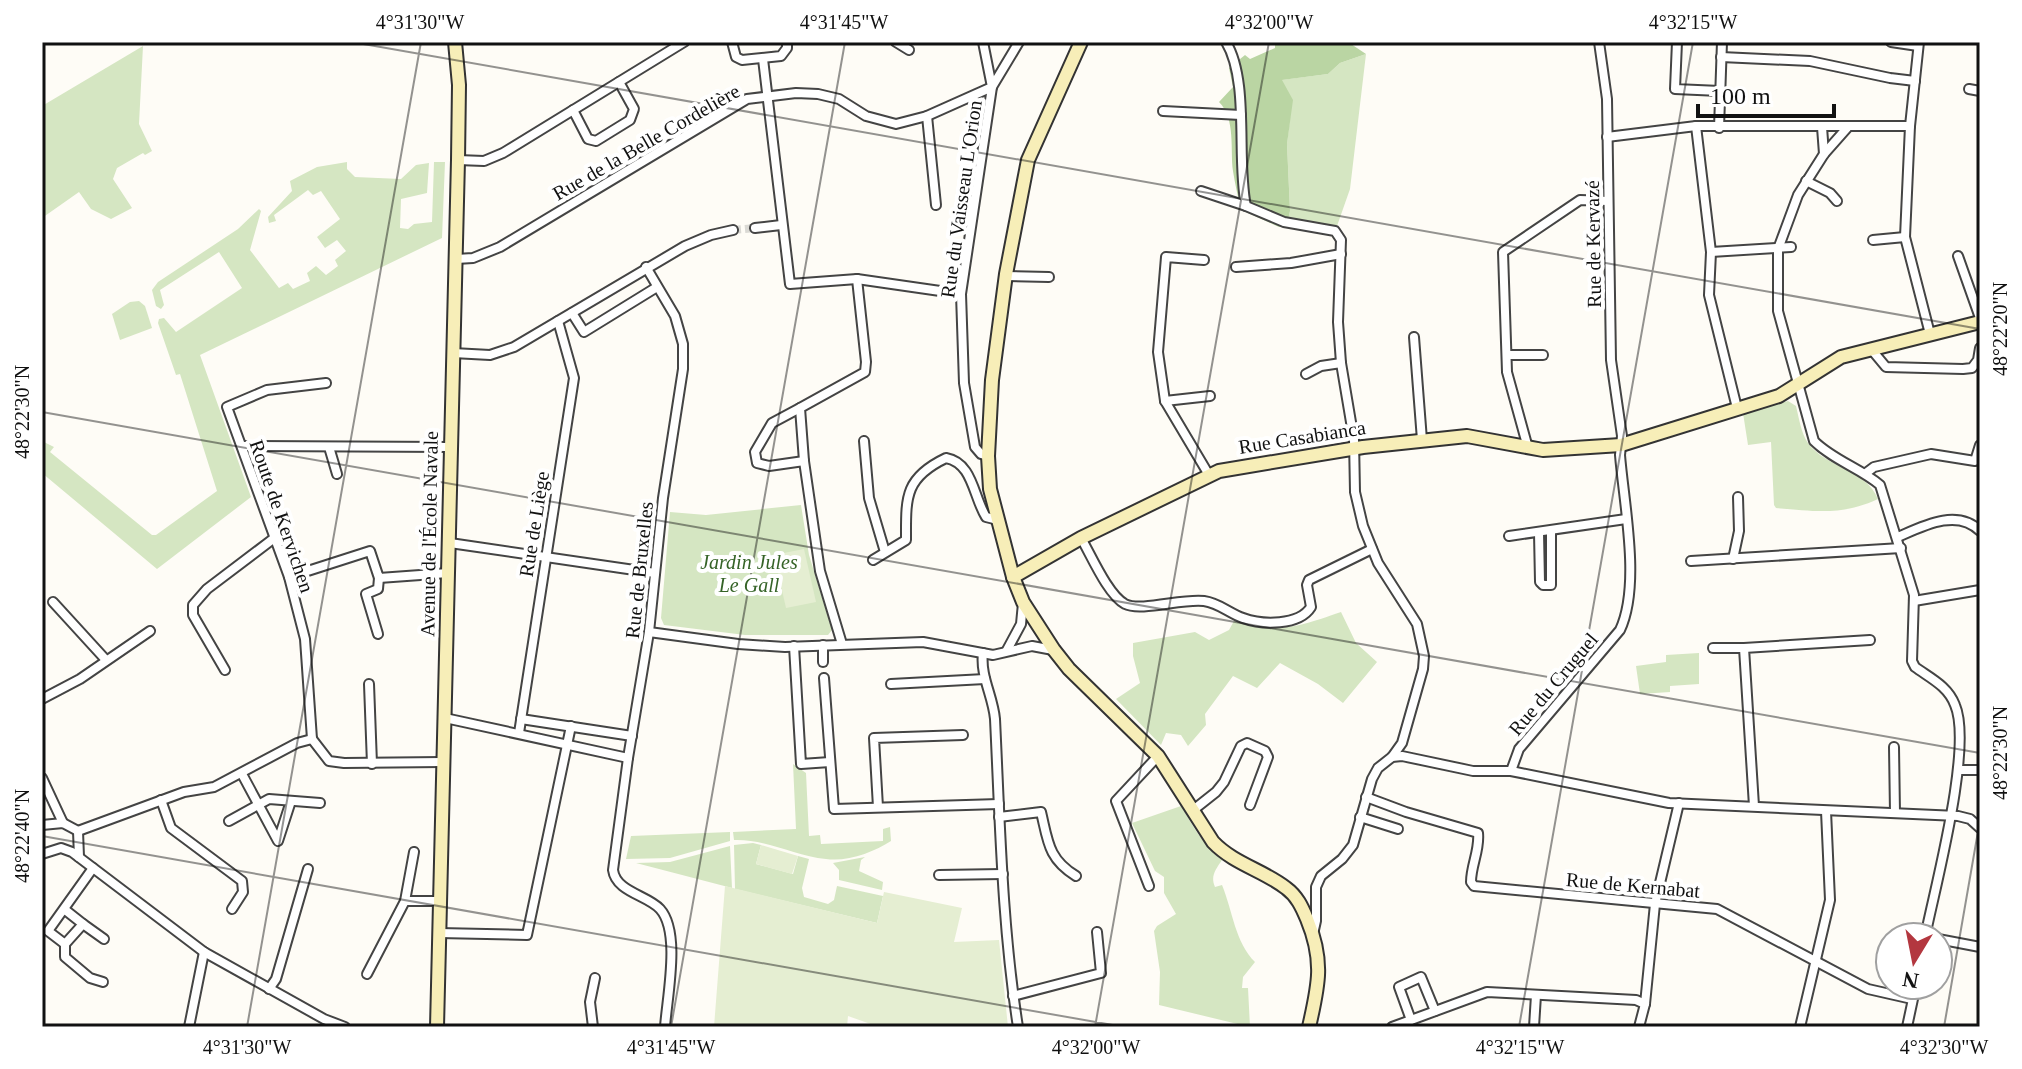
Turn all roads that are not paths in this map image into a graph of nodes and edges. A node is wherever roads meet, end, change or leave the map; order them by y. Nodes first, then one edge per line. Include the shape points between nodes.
1 (455, 42) edge
2 (684, 42) edge
3 (732, 42) edge
4 (787, 42) edge
5 (896, 42) edge
6 (983, 42) edge
7 (1019, 42) edge
8 (1081, 42) edge
9 (1226, 42) edge
10 (1599, 42) edge
11 (1677, 42) edge
12 (1722, 42) edge
13 (1891, 42) edge
14 (1918, 44) edge
15 (909, 50) dead end
16 (1721, 57) junction
17 (763, 59) junction
18 (1915, 81) junction
19 (619, 82) junction
20 (992, 87) junction
21 (1969, 89) dead end
22 (1720, 91) junction
23 (1980, 91) edge
24 (768, 95) junction
25 (573, 110) junction
26 (1163, 111) dead end
27 (1241, 115) junction
28 (927, 116) junction
29 (1696, 126) junction
30 (1910, 126) junction
31 (1822, 127) junction
32 (1719, 128) junction
33 (1847, 128) junction
34 (1607, 137) junction
35 (1824, 154) junction
36 (458, 160) junction
37 (1806, 181) junction
38 (1201, 191) dead end
39 (1608, 201) junction
40 (1837, 201) dead end
41 (936, 205) dead end
42 (1246, 206) junction
43 (781, 225) junction
44 (755, 228) tunnel mouth
45 (733, 230) tunnel mouth
46 (1905, 237) junction
47 (1873, 240) dead end
48 (1791, 247) dead end
49 (1778, 249) junction
50 (1711, 252) junction
51 (1341, 254) junction
52 (1958, 256) dead end
53 (456, 259) junction
54 (1204, 260) dead end
55 (646, 267) junction
56 (1236, 267) dead end
57 (1006, 276) junction
58 (1049, 277) dead end
59 (857, 279) junction
60 (657, 287) junction
61 (961, 294) junction
62 (572, 313) junction
63 (1980, 320) edge
64 (558, 321) junction
65 (1930, 334) junction
66 (1414, 337) dead end
67 (1980, 348) edge
68 (1871, 349) junction
69 (453, 353) junction
70 (1507, 355) junction
71 (1543, 355) dead end
72 (1341, 363) junction
73 (1306, 374) dead end
74 (326, 383) dead end
75 (1798, 383) junction
76 (1210, 396) dead end
77 (1165, 401) junction
78 (800, 408) junction
79 (1737, 408) junction
80 (1422, 440) junction
81 (864, 441) dead end
82 (1621, 445) junction
83 (1980, 445) edge
84 (242, 446) junction
85 (329, 447) junction
86 (451, 447) junction
87 (1528, 448) junction
88 (1353, 450) junction
89 (988, 456) junction
90 (804, 461) junction
91 (1866, 473) junction
92 (337, 474) dead end
93 (1209, 475) junction
94 (1738, 497) dead end
95 (1626, 519) junction
96 (998, 520) junction
97 (1551, 531) junction
98 (1980, 531) edge
99 (1539, 533) junction
100 (1509, 536) dead end
101 (1898, 537) junction
102 (1081, 538) junction
103 (273, 539) junction
104 (450, 543) junction
105 (1901, 548) junction
106 (1372, 549) junction
107 (885, 552) junction
108 (545, 558) junction
109 (1733, 559) junction
110 (873, 560) dead end
111 (1691, 561) dead end
112 (448, 573) junction
113 (655, 573) junction
114 (289, 577) junction
115 (1013, 577) junction
116 (379, 578) junction
117 (1980, 590) edge
118 (1914, 601) junction
119 (53, 602) dead end
120 (1023, 602) junction
121 (150, 631) dead end
122 (649, 632) junction
123 (378, 634) dead end
124 (1870, 640) dead end
125 (842, 644) junction
126 (823, 645) junction
127 (794, 646) junction
128 (1713, 648) dead end
129 (1744, 648) junction
130 (1054, 650) junction
131 (983, 653) junction
132 (1004, 653) junction
133 (106, 660) junction
134 (823, 662) dead end
135 (225, 670) dead end
136 (824, 678) dead end
137 (985, 679) junction
138 (369, 684) dead end
139 (891, 684) dead end
140 (42, 699) edge
141 (445, 718) junction
142 (521, 719) junction
143 (571, 726) junction
144 (519, 733) junction
145 (963, 735) dead end
146 (632, 736) junction
147 (312, 739) junction
148 (1402, 743) junction
149 (568, 744) junction
150 (1894, 747) dead end
151 (1158, 756) junction
152 (1392, 757) junction
153 (1412, 757) junction
154 (628, 758) junction
155 (443, 762) junction
156 (830, 762) junction
157 (372, 764) junction
158 (1958, 770) junction
159 (1980, 770) edge
160 (1511, 771) junction
161 (242, 774) junction
162 (42, 778) edge
163 (1366, 797) junction
164 (161, 800) junction
165 (291, 801) junction
166 (320, 803) dead end
167 (1679, 803) junction
168 (999, 804) junction
169 (260, 805) junction
170 (1250, 805) dead end
171 (1754, 806) junction
172 (878, 807) junction
173 (1192, 811) junction
174 (1826, 811) junction
175 (1895, 813) junction
176 (1949, 816) junction
177 (999, 817) junction
178 (1360, 817) junction
179 (229, 821) dead end
180 (63, 823) junction
181 (42, 825) edge
182 (1980, 828) edge
183 (1398, 829) dead end
184 (78, 831) junction
185 (414, 852) dead end
186 (42, 854) edge
187 (79, 857) junction
188 (93, 868) junction
189 (308, 869) dead end
190 (1003, 874) junction
191 (939, 875) dead end
192 (1076, 876) dead end
193 (1149, 886) dead end
194 (405, 901) junction
195 (440, 901) junction
196 (1655, 904) junction
197 (64, 909) junction
198 (232, 909) dead end
199 (1928, 921) edge
200 (83, 924) junction
201 (1314, 930) junction
202 (45, 931) edge
203 (1097, 932) dead end
204 (439, 933) junction
205 (104, 939) dead end
206 (1954, 942) edge
207 (65, 944) junction
208 (1980, 947) edge
209 (204, 952) junction
210 (1816, 960) junction
211 (367, 974) dead end
212 (595, 978) dead end
213 (103, 982) dead end
214 (269, 989) junction
215 (1874, 990) edge
216 (1536, 995) junction
217 (1013, 996) junction
218 (1912, 1001) edge
219 (1645, 1004) junction
220 (1435, 1011) junction
221 (1411, 1020) junction
222 (189, 1027) edge
223 (345, 1027) edge
224 (437, 1027) edge
225 (593, 1027) edge
226 (665, 1027) edge
227 (1018, 1027) edge
228 (1309, 1027) edge
229 (1392, 1027) edge
230 (1534, 1027) edge
231 (1639, 1027) edge
232 (1800, 1027) edge
233 (1907, 1027) edge

1 - 36 street, Avenue de l'École Navale
2 - 19 street
3 - 17 street via 736,57
4 - 17 street via 781,56
5 - 15 street
6 - 20 street
7 - 20 street, Rue du Vaisseau L'Orion
8 - 57 street via 1028,160
9 - 27 street via 1233,54
10 - 34 street, Rue de Kervazé
11 - 22 street via 1675,89
12 - 16 street
13 - 14 street
14 - 18 street
16 - 18 street via 1810,61
16 - 22 street
17 - 24 street
18 - 30 street
19 - 25 street
19 - 25 street via 634,109 630,120 596,141 588,139
20 - 28 street, Rue de la Belle Cordelière
20 - 61 street, Rue du Vaisseau L'Orion
21 - 23 street
22 - 32 street
24 - 28 street, Rue de la Belle Cordelière via 839,99 866,116 896,124
24 - 43 street
24 - 53 street, Rue de la Belle Cordelière via 747,99 500,247
25 - 36 street via 503,153 484,161
26 - 27 street
27 - 42 street
28 - 41 street
29 - 32 street
29 - 34 street
29 - 50 street
30 - 33 street
30 - 46 street
31 - 32 street
31 - 33 street
31 - 35 street
33 - 35 street
34 - 39 street, Rue de Kervazé
35 - 37 street
36 - 53 street, Avenue de l'École Navale
37 - 40 street
37 - 49 street
38 - 42 street
39 - 70 street via 1580,200 1503,252
39 - 82 street, Rue de Kervazé via 1611,360
42 - 51 street via 1284,222 1335,231
43 - 44 street
43 - 59 street via 790,284
45 - 55 street via 685,246
46 - 47 street
46 - 65 street
48 - 49 street
49 - 50 street
49 - 75 street via 1778,311
50 - 79 street via 1709,295
51 - 56 street
51 - 72 street
52 - 63 street
53 - 69 street, Avenue de l'École Navale
54 - 77 street via 1166,257 1158,352
55 - 60 street, Rue de Bruxelles
55 - 62 street
57 - 58 street
57 - 89 street
59 - 61 street
59 - 78 street via 865,372
60 - 62 street via 584,332
60 - 113 street, Rue de Bruxelles via 675,316 683,369
61 - 89 street, Rue du Vaisseau L'Orion via 964,383 975,447
62 - 64 street
63 - 65 street, Rue Casabianca
64 - 69 street via 490,355
64 - 108 street, Rue de Liège via 574,378
65 - 68 street, Rue Casabianca
66 - 80 street
67 - 68 street via 1972,368 1963,369 1886,367
68 - 75 street, Rue Casabianca via 1841,357
69 - 86 street, Avenue de l'École Navale
70 - 71 street
70 - 87 street
72 - 73 street
72 - 88 street
74 - 84 street, Route de Kervichen via 267,390 227,407
75 - 79 street, Rue Casabianca via 1779,396
75 - 91 street via 1814,441
76 - 77 street
77 - 93 street
78 - 90 street
78 - 90 street via 772,423 755,452 757,463 769,466
79 - 82 street, Rue Casabianca
80 - 87 street, Rue Casabianca via 1467,436
80 - 88 street, Rue Casabianca
81 - 107 street via 869,498
82 - 87 street, Rue Casabianca
82 - 95 street, Rue du Cruguel
83 - 91 street via 1975,461 1931,454
84 - 85 street
84 - 103 street, Route de Kervichen
85 - 86 street
85 - 92 street
86 - 104 street, Avenue de l'École Navale
88 - 93 street, Rue Casabianca
88 - 106 street via 1355,492
89 - 96 street
90 - 125 street via 820,571
91 - 101 street via 1880,485
93 - 102 street, Rue Casabianca
94 - 109 street
95 - 97 street
95 - 160 street, Rue du Cruguel via 1631,572 1625,621 1519,749
96 - 107 street via 986,517 962,463 946,458 913,481 906,503 906,540
96 - 115 street
97 - 99 street
97 - 99 street via 1551,585 1540,582
98 - 101 street via 1953,518
99 - 100 street
101 - 105 street
102 - 106 street via 1112,592 1125,604 1208,601 1259,621 1306,615 1312,603 1309,580
102 - 115 street, Rue Casabianca
103 - 114 street, Route de Kervichen
103 - 135 street via 193,605 193,615
104 - 108 street
104 - 112 street, Avenue de l'École Navale
105 - 109 street
105 - 118 street
106 - 148 street via 1409,607 1422,643 1423,669
107 - 110 street
108 - 113 street
108 - 142 street, Rue de Liège
109 - 111 street
112 - 116 street
112 - 141 street, Avenue de l'École Navale
113 - 122 street, Rue de Bruxelles
114 - 116 street via 370,551
114 - 147 street, Route de Kervichen via 305,639
115 - 120 street
116 - 123 street via 378,589 366,594
117 - 118 street
118 - 158 street via 1912,661 1942,686 1956,707
119 - 133 street
120 - 130 street
120 - 132 street via 1021,624
121 - 133 street
122 - 127 street
122 - 146 street, Rue de Bruxelles
124 - 129 street
125 - 126 street
125 - 131 street via 923,642
126 - 127 street
126 - 134 street
127 - 156 street via 801,764
128 - 129 street
129 - 171 street
130 - 132 street via 1032,646
130 - 151 street
131 - 132 street
131 - 137 street
133 - 140 street
136 - 156 street
137 - 139 street
137 - 168 street via 994,713
138 - 157 street
141 - 144 street
141 - 155 street, Avenue de l'École Navale
142 - 143 street
142 - 144 street, Rue de Liège
143 - 146 street
143 - 149 street
144 - 149 street
145 - 172 street via 874,738
146 - 154 street, Rue de Bruxelles
147 - 157 street via 329,761
147 - 161 street
148 - 152 street
148 - 153 street
149 - 154 street
149 - 204 street via 527,935
150 - 175 street
151 - 173 street
151 - 193 street via 1116,801
152 - 153 street
152 - 163 street via 1378,768
153 - 160 street via 1473,771
154 - 226 street, Rue de Bruxelles via 613,870 618,882 661,910 672,936
155 - 157 street
155 - 195 street, Avenue de l'École Navale
156 - 172 street via 834,809
158 - 159 street
158 - 176 street
160 - 167 street
161 - 164 street
161 - 169 street
162 - 180 street
163 - 178 street
163 - 196 street, Rue de Kernabat via 1478,833 1474,886
164 - 184 street
164 - 198 street via 171,828 242,881 243,892
165 - 166 street
165 - 169 street via 269,799
165 - 169 street via 278,841
167 - 171 street
167 - 196 street
168 - 172 street
168 - 177 street
169 - 179 street
170 - 173 street via 1268,757 1247,743 1216,792
171 - 174 street
173 - 201 street via 1222,852 1287,889
174 - 175 street
174 - 210 street via 1830,900
175 - 176 street
176 - 182 street via 1970,819
176 - 199 street
177 - 190 street
177 - 192 street via 1041,812 1049,848 1060,866
178 - 183 street
178 - 201 street via 1348,853 1316,887
180 - 181 street
180 - 184 street
184 - 187 street
185 - 194 street
186 - 187 street via 61,848
187 - 188 street
188 - 197 street
188 - 209 street
189 - 214 street
190 - 191 street
190 - 217 street
194 - 195 street
194 - 211 street
195 - 204 street, Avenue de l'École Navale
196 - 210 street, Rue de Kernabat via 1717,909
196 - 219 street
197 - 200 street
197 - 202 street
200 - 205 street
200 - 207 street
201 - 228 street via 1320,971
202 - 207 street
203 - 217 street via 1101,973
204 - 224 street, Avenue de l'École Navale
206 - 208 street
207 - 213 street via 65,957
209 - 214 street
209 - 222 street
210 - 215 street, Rue de Kernabat
210 - 232 street
212 - 225 street via 590,1002
214 - 223 street
216 - 219 street
216 - 220 street via 1487,992
216 - 230 street
217 - 227 street
218 - 233 street
219 - 231 street
220 - 221 street
220 - 221 street via 1421,977 1399,987
221 - 229 street

